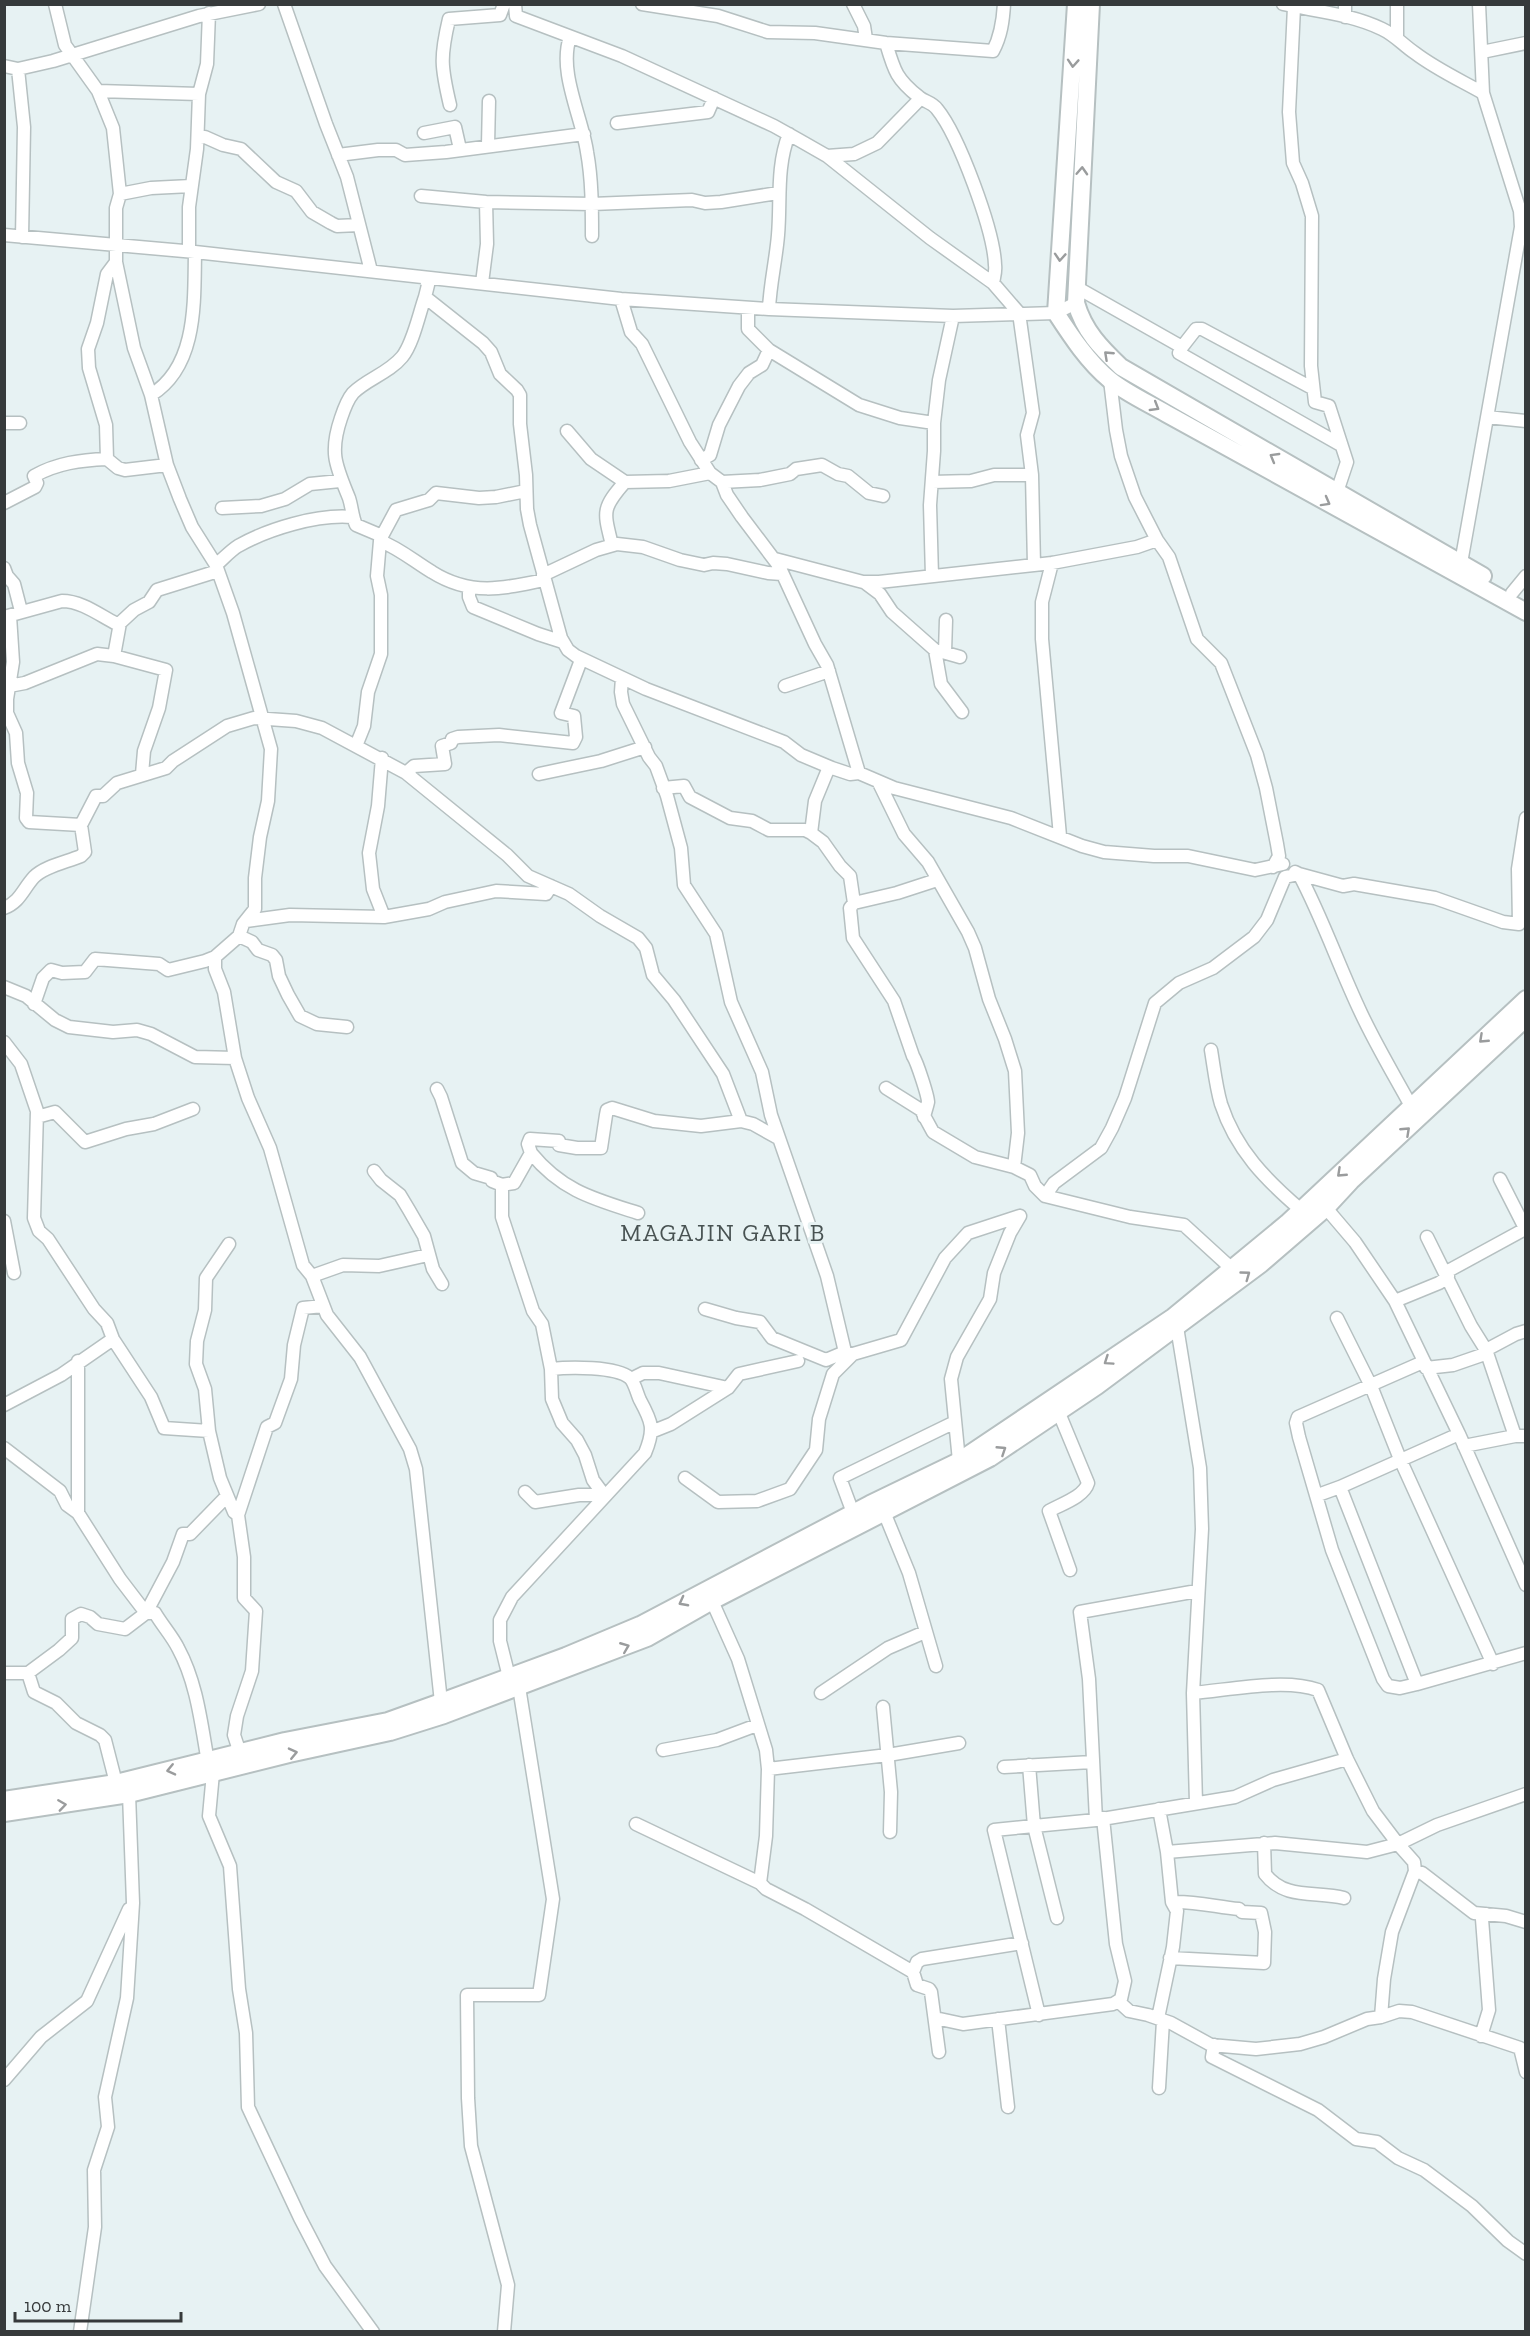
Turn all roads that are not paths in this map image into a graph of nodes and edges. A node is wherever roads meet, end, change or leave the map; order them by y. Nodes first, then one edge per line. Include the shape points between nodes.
1 (55, 4) edge
2 (259, 4) edge
3 (284, 4) edge
4 (504, 4) edge
5 (515, 4) edge
6 (853, 4) edge
7 (1004, 4) edge
8 (1076, 4) edge
9 (1091, 4) edge
10 (1397, 4) edge
11 (1479, 4) edge
12 (644, 5) edge
13 (1288, 6) edge
14 (201, 11) edge
15 (1345, 11) edge
16 (570, 38) junction
17 (1397, 38) junction
18 (866, 39) junction
19 (886, 43) junction
20 (1526, 43) edge
21 (1482, 52) junction
22 (72, 54) junction
23 (4, 66) edge
24 (18, 69) junction
25 (98, 91) junction
26 (1483, 93) junction
27 (199, 94) junction
28 (714, 98) junction
29 (920, 99) junction
30 (489, 100) dead end
31 (450, 105) dead end
32 (617, 123) dead end
33 (424, 132) dead end
34 (584, 134) junction
35 (789, 134) junction
36 (198, 138) junction
37 (488, 146) junction
38 (460, 149) junction
39 (338, 154) junction
40 (827, 156) junction
41 (191, 186) junction
42 (778, 193) junction
43 (120, 194) junction
44 (421, 196) dead end
45 (486, 202) junction
46 (592, 204) junction
47 (1523, 211) edge
48 (359, 225) junction
49 (4, 235) edge
50 (592, 236) dead end
51 (22, 237) junction
52 (116, 245) junction
53 (192, 252) junction
54 (116, 262) junction
55 (371, 271) junction
56 (425, 278) junction
57 (482, 283) junction
58 (993, 283) junction
59 (1076, 295) junction
60 (425, 297) junction
61 (621, 299) junction
62 (748, 308) junction
63 (769, 309) junction
64 (1056, 313) junction
65 (1019, 314) junction
66 (953, 316) junction
67 (1182, 347) junction
68 (769, 350) junction
69 (1110, 380) junction
70 (1312, 388) junction
71 (151, 394) junction
72 (1487, 417) junction
73 (1526, 421) edge
74 (4, 423) edge
75 (20, 423) dead end
76 (933, 423) junction
77 (567, 431) dead end
78 (1339, 444) junction
79 (107, 459) junction
80 (701, 460) junction
81 (167, 465) junction
82 (710, 473) junction
83 (1032, 475) junction
84 (340, 481) junction
85 (625, 482) junction
86 (722, 482) junction
87 (932, 483) junction
88 (526, 491) junction
89 (1337, 492) junction
90 (884, 496) dead end
91 (4, 503) edge
92 (222, 508) dead end
93 (352, 517) junction
94 (381, 539) junction
95 (1157, 540) junction
96 (612, 545) junction
97 (775, 559) junction
98 (1052, 563) junction
99 (1461, 564) junction
100 (1034, 565) junction
101 (4, 568) edge
102 (217, 568) junction
103 (782, 574) junction
104 (932, 576) junction
105 (1526, 576) edge
106 (543, 578) junction
107 (863, 582) junction
108 (469, 588) junction
109 (1519, 596) edge
110 (1526, 612) edge
111 (12, 615) edge
112 (946, 621) dead end
113 (120, 623) junction
114 (563, 642) junction
115 (940, 651) junction
116 (114, 656) junction
117 (960, 657) dead end
118 (581, 660) junction
119 (829, 671) junction
120 (622, 678) junction
121 (9, 686) junction
122 (785, 686) dead end
123 (962, 711) dead end
124 (263, 720) junction
125 (356, 746) junction
126 (645, 747) junction
127 (382, 758) junction
128 (829, 767) junction
129 (406, 773) junction
130 (859, 773) junction
131 (142, 774) junction
132 (539, 774) dead end
133 (879, 783) junction
134 (663, 788) junction
135 (1526, 818) edge
136 (81, 825) junction
137 (811, 833) junction
138 (1060, 836) junction
139 (1278, 862) junction
140 (1299, 874) junction
141 (937, 880) junction
142 (551, 886) junction
143 (854, 903) junction
144 (4, 908) edge
145 (384, 917) junction
146 (246, 921) junction
147 (239, 936) junction
148 (215, 957) junction
149 (4, 987) edge
150 (1526, 999) edge
151 (34, 1004) junction
152 (1526, 1018) edge
153 (347, 1027) dead end
154 (4, 1042) edge
155 (1210, 1050) dead end
156 (235, 1058) junction
157 (886, 1088) dead end
158 (437, 1089) dead end
159 (1411, 1106) junction
160 (193, 1109) dead end
161 (37, 1117) junction
162 (924, 1117) junction
163 (741, 1121) junction
164 (778, 1138) junction
165 (531, 1153) junction
166 (1014, 1167) junction
167 (374, 1170) dead end
168 (1500, 1179) dead end
169 (502, 1185) junction
170 (1045, 1196) junction
171 (1326, 1208) junction
172 (1301, 1210) junction
173 (638, 1213) dead end
174 (4, 1221) edge
175 (1525, 1229) edge
176 (1427, 1237) dead end
177 (230, 1244) dead end
178 (428, 1255) junction
179 (1232, 1268) junction
180 (14, 1273) dead end
181 (312, 1276) junction
182 (1448, 1277) junction
183 (442, 1284) dead end
184 (1395, 1301) junction
185 (323, 1306) junction
186 (705, 1309) dead end
187 (1337, 1318) dead end
188 (1177, 1327) junction
189 (1526, 1331) edge
190 (113, 1338) junction
191 (1486, 1350) junction
192 (849, 1353) junction
193 (78, 1361) junction
194 (798, 1361) dead end
195 (1424, 1365) junction
196 (551, 1369) junction
197 (631, 1379) junction
198 (1371, 1386) junction
199 (728, 1388) junction
200 (4, 1405) edge
201 (1059, 1413) junction
202 (955, 1422) junction
203 (209, 1431) junction
204 (651, 1432) junction
205 (1459, 1434) junction
206 (1520, 1436) edge
207 (1464, 1446) junction
208 (4, 1448) edge
209 (1400, 1459) junction
210 (959, 1461) junction
211 (685, 1478) dead end
212 (1341, 1487) junction
213 (525, 1492) dead end
214 (604, 1495) junction
215 (1318, 1495) junction
216 (227, 1496) junction
217 (884, 1512) junction
218 (78, 1513) junction
219 (853, 1514) junction
220 (238, 1515) junction
221 (1070, 1570) dead end
222 (1526, 1585) edge
223 (1197, 1591) junction
224 (712, 1601) junction
225 (146, 1613) junction
226 (925, 1632) junction
227 (1526, 1653) edge
228 (568, 1662) junction
229 (1493, 1664) junction
230 (936, 1666) dead end
231 (4, 1673) edge
232 (28, 1673) junction
233 (523, 1679) junction
234 (1417, 1684) junction
235 (821, 1693) dead end
236 (1193, 1693) junction
237 (441, 1702) junction
238 (884, 1707) dead end
239 (757, 1725) junction
240 (959, 1743) dead end
241 (663, 1750) dead end
242 (240, 1754) junction
243 (888, 1755) junction
244 (1347, 1759) junction
245 (1092, 1762) junction
246 (1029, 1765) junction
247 (211, 1767) junction
248 (1004, 1767) dead end
249 (768, 1769) junction
250 (122, 1789) junction
251 (1526, 1794) edge
252 (4, 1800) edge
253 (1196, 1803) junction
254 (1159, 1809) junction
255 (4, 1813) edge
256 (1099, 1819) junction
257 (636, 1824) dead end
258 (1034, 1826) junction
259 (890, 1832) dead end
260 (1264, 1843) junction
261 (1398, 1844) junction
262 (1167, 1852) junction
263 (1415, 1871) junction
264 (760, 1883) junction
265 (1344, 1898) dead end
266 (1172, 1902) junction
267 (132, 1903) junction
268 (1486, 1914) junction
269 (1057, 1918) dead end
270 (1526, 1922) edge
271 (1022, 1943) junction
272 (1170, 1958) junction
273 (913, 1972) junction
274 (1119, 2001) junction
275 (1039, 2015) junction
276 (1381, 2017) junction
277 (935, 2018) junction
278 (998, 2019) junction
279 (1161, 2020) junction
280 (1481, 2036) junction
281 (1214, 2045) junction
282 (1523, 2048) edge
283 (939, 2052) dead end
284 (1526, 2072) edge
285 (4, 2080) edge
286 (1159, 2088) dead end
287 (1008, 2107) dead end
288 (1526, 2254) edge
289 (80, 2331) edge
290 (373, 2331) edge
291 (504, 2331) edge

1 - 22 street via 65,45
2 - 14 street
3 - 39 street
4 - 31 street via 500,15 449,19 441,59
5 - 16 street via 516,16
6 - 18 street
7 - 19 street via 998,43 993,51
8 -> 64 main road
59 -> 9 main road
10 - 17 street
11 - 21 street
12 - 18 street via 718,16 768,32
13 - 15 street
13 - 70 street via 1293,163 1312,216
14 - 22 street
14 - 27 street via 207,64
15 - 17 street
16 - 28 street via 622,56
16 - 34 street via 566,66
17 - 26 street via 1412,52
18 - 19 street
19 - 29 street via 893,69
20 - 21 street
21 - 26 street
22 - 24 street
22 - 25 street
23 - 24 street
24 - 51 street via 24,127
25 - 27 street
25 - 43 street via 113,128
26 - 47 street
27 - 36 street
28 - 32 street via 708,112
28 - 35 street
29 - 40 street via 877,143 854,154
29 - 58 street via 930,101 937,109 971,176 992,246 996,266
30 - 37 street
33 - 38 street via 455,127
34 - 37 street
34 - 46 street
35 - 40 street
35 - 42 street
36 - 41 street
36 - 48 street via 241,149 276,182 296,190 312,212 331,223
37 - 38 street
38 - 39 street via 405,155 396,150
39 - 48 street
40 - 58 street
41 - 43 street
41 - 53 street
42 - 46 street via 713,202
42 - 63 street via 777,250
43 - 52 street
44 - 45 street
45 - 46 street
45 - 57 street via 487,244
46 - 50 street
47 - 72 street
48 - 55 street
49 - 51 street
51 - 52 street
52 - 53 street
52 - 54 street
53 - 55 street
53 - 71 street via 193,315 184,354 165,386
54 - 71 street via 134,348
54 - 79 street via 107,274 88,349 89,368 106,425
55 - 56 street
56 - 57 street
56 - 60 street
57 - 61 street
58 - 65 street
59 - 64 street
59 - 67 street
89 -> 59 main road via 1121,367 1090,334 1080,316
60 - 84 street via 403,356 358,389 346,405 335,443
60 - 88 street via 483,343 500,374 520,395
61 - 62 street
61 - 80 street via 631,332 642,344
62 - 63 street
62 - 68 street via 748,329
63 - 66 street
64 - 65 street
64 - 69 main road via 1089,359
65 - 66 street
65 - 83 street via 1033,413 1027,435
66 - 76 street
67 - 70 street via 1196,329 1202,329
67 - 78 street via 1179,353
68 - 76 street via 859,405
68 - 80 street via 762,365 743,380 719,425 710,455
69 - 95 street via 1121,456
69 -> 110 main road
70 - 78 street via 1315,402 1329,406
71 - 81 street
72 - 73 street
72 - 99 street
74 - 75 street
76 - 87 street
77 - 85 street via 591,459
78 - 89 street via 1347,462
79 - 81 street via 125,470
79 - 91 street via 47,469 34,476 35,487
80 - 82 street
81 - 102 street via 192,527
82 - 85 street via 669,481
82 - 86 street
83 - 87 street via 994,475 971,481
83 - 100 street
84 - 92 street via 309,484 285,499 261,506
84 - 93 street via 350,500
85 - 96 street via 607,504 605,516
86 - 90 street via 760,480 822,465 848,476 869,493
86 - 97 street via 742,517
87 - 104 street
88 - 94 street via 488,497 436,493 429,500 396,510
88 - 106 street
89 - 99 main road
93 - 94 street via 356,525
93 - 102 street via 273,530 239,546
94 - 108 street via 434,574
94 - 125 street via 377,576 381,595 381,654
95 - 98 street
95 - 139 street via 1169,557 1197,639 1221,663 1239,708 1266,788
96 - 103 street via 643,547 704,565 727,564
96 - 106 street
97 - 103 street
97 - 107 street
98 - 100 street
98 - 138 street via 1042,602 1042,639
99 - 109 main road
100 - 104 street
101 - 111 street via 14,584
102 - 113 street via 157,590
102 - 124 street
103 - 119 street
104 - 107 street
105 - 109 street
106 - 108 street via 490,590
106 - 114 street
107 - 115 street
108 - 114 street via 473,607
111 - 113 street via 69,601
111 - 121 street
112 - 115 street
113 - 116 street
114 - 118 street
115 - 117 street
115 - 123 street via 941,684
116 - 121 street via 94,655
116 - 131 street via 166,670 159,708 144,751
118 - 120 street
118 - 129 street via 561,713 574,716 573,743 491,735 458,737 442,746 445,764 414,766
119 - 122 street
119 - 130 street
120 - 126 street via 623,704
120 - 128 street via 784,742 801,755
121 - 136 street via 7,713 16,733 18,763 25,781 26,818 40,824
124 - 125 street via 309,723
124 - 131 street via 254,718 227,726 166,768
124 - 146 street via 271,749 270,776 255,878 255,909
125 - 127 street
126 - 132 street
126 - 134 street
127 - 129 street
127 - 145 street via 369,853 373,889
128 - 130 street
128 - 137 street via 815,801
129 - 142 street via 528,876
130 - 133 street
131 - 136 street via 113,786 103,796 96,796
133 - 138 street via 1011,818
133 - 141 street via 904,834 928,862
134 - 137 street via 684,786 690,797 716,811 769,830
134 - 164 street via 681,848 684,885 716,934 731,1002 762,1072
135 - 140 street via 1518,869 1519,924 1435,898 1354,884 1343,886
136 - 144 street via 85,852 35,876 17,901
137 - 143 street via 850,876
138 - 139 street via 1104,852 1188,856 1255,870
139 - 140 street
140 - 159 street via 1362,1014
140 - 170 street via 1284,877 1267,920 1254,936 1213,968 1179,983 1155,1003 1125,1098 1101,1148 1054,1183
141 - 143 street
141 - 166 street via 975,948 988,999 1015,1071 1018,1133
142 - 145 street via 546,894 496,891
142 - 163 street via 638,938 646,948 653,975 723,1074
143 - 162 street via 850,908 853,938 894,1001 928,1100
145 - 146 street via 290,915
146 - 147 street
147 - 148 street
147 - 153 street via 276,960 279,976 300,1016 317,1024
148 - 151 street via 168,970 159,964 95,959 85,972 51,970 43,978
148 - 156 street
149 - 151 street via 26,996
150 -> 159 main road
151 - 156 street via 69,1027 113,1032 137,1030 195,1057
171 -> 152 main road
154 - 161 street via 24,1071
155 - 172 street via 1221,1104 1240,1147 1270,1184
156 - 181 street via 271,1151 303,1265
157 - 162 street via 914,1105
158 - 169 street via 462,1163
159 -> 172 main road
160 - 161 street via 85,1142 55,1112
161 - 190 street via 34,1218 39,1231 107,1323
162 - 166 street via 933,1131 975,1157
163 - 164 street
163 - 165 street via 701,1126 654,1121 612,1108 607,1110 601,1148 530,1140
164 - 192 street via 827,1276
165 - 169 street via 514,1183
165 - 173 street via 547,1171 580,1193
166 - 170 street via 1030,1175
167 - 178 street via 400,1195 424,1236
168 - 175 street
169 - 196 street via 502,1217 533,1311 542,1324
170 - 179 street via 1130,1217 1184,1225
171 - 184 street
188 -> 171 main road via 1261,1264
172 - 179 main road
174 - 180 street
175 - 182 street via 1448,1271
176 - 182 street
177 - 203 street via 206,1278 205,1310 197,1341 196,1364 205,1389
178 - 181 street via 379,1266 343,1265
178 - 183 street
179 -> 210 main road via 1173,1317
181 - 185 street
182 - 184 street
182 - 191 street via 1470,1326
184 - 195 street
185 - 220 street via 303,1308 291,1379 275,1423 267,1427
185 - 237 street via 360,1357 410,1449 416,1469
186 - 192 street via 760,1322 772,1338 826,1360
187 - 198 street
188 - 201 main road
188 - 223 street via 1200,1468 1202,1529
189 - 191 street
190 - 193 street
190 - 203 street via 150,1397 164,1428
191 - 195 street via 1453,1365
191 - 206 street
192 - 202 street via 902,1340 945,1258 968,1233 1020,1216 994,1273 990,1299 957,1357 951,1379
192 - 211 street via 833,1374 819,1419 816,1450 790,1489 757,1501 718,1502
193 - 200 street via 61,1375
193 - 218 street
194 - 199 street via 739,1374
195 - 198 street
195 - 205 street
196 - 197 street via 592,1369
196 - 214 street via 555,1407 562,1423 577,1440 593,1480
197 - 199 street via 658,1372
197 - 204 street via 650,1416
198 - 209 street
198 - 215 street via 1298,1417 1299,1437
199 - 204 street
217 -> 201 main road via 990,1458
201 - 221 street via 1088,1483 1086,1490 1049,1510
202 - 210 street
202 - 219 street via 840,1478
203 - 216 street
204 - 214 street via 645,1453
205 - 207 street
205 - 209 street
206 - 207 street
207 - 222 street
208 - 218 street via 60,1491
209 - 212 street
209 - 229 street
210 - 219 main road
212 - 215 street
212 - 234 street
213 - 214 street via 535,1502
214 - 233 street via 512,1597 500,1620 500,1641
215 - 234 street via 1332,1550 1383,1679 1388,1686 1400,1688
216 - 220 street
216 - 225 street via 190,1534 183,1534
217 - 224 main road
217 - 226 street via 909,1573
218 - 225 street
219 -> 228 main road
220 - 242 street via 244,1598 256,1611 252,1671 234,1735
223 - 236 street
223 - 245 street via 1080,1612 1089,1679
228 -> 224 main road via 647,1638
224 - 239 street via 738,1659
225 - 232 street via 125,1629 99,1624 81,1614 72,1619 72,1638
225 - 247 street via 155,1613 191,1677
226 - 230 street
226 - 235 street via 888,1648
227 - 229 street
228 - 233 main road
229 - 234 street
231 - 232 street
232 - 250 street via 34,1692 56,1703 76,1723 105,1740
233 - 237 main road
247 -> 233 main road via 390,1732 444,1715
233 - 291 street via 553,1899 539,1995 467,1995 470,2134 508,2285
236 - 244 street via 1288,1684 1318,1690
236 - 253 street
237 - 242 main road via 388,1721
238 - 243 street
239 - 241 street via 717,1740
239 - 249 street
240 - 243 street
242 - 247 main road
243 - 249 street
243 - 259 street
244 - 253 street via 1273,1780 1235,1797
244 - 261 street via 1373,1810
245 - 246 street
245 - 256 street
246 - 248 street
246 - 258 street
247 - 250 main road
247 - 290 street via 209,1816 230,1866 238,1989 246,2033 248,2107 326,2266
249 - 264 street
250 - 252 main road
255 -> 250 main road
250 - 267 street
251 - 261 street via 1437,1825
253 - 254 street
254 - 256 street
254 - 262 street
256 - 258 street
256 - 274 street via 1116,1944 1125,1981
257 - 264 street
258 - 269 street
258 - 271 street via 996,1828 993,1832
260 - 261 street via 1366,1852
260 - 262 street
260 - 265 street via 1265,1874 1276,1887
261 - 263 street via 1414,1862
262 - 266 street
263 - 268 street via 1474,1913
263 - 276 street via 1392,1932
264 - 273 street
266 - 272 street via 1177,1911
266 - 272 street via 1261,1913 1264,1963
267 - 285 street via 87,2001 41,2037
267 - 289 street via 127,1998 105,2097 108,2127 94,2170 95,2227
268 - 270 street
268 - 280 street via 1482,1919 1489,2010
271 - 273 street via 922,1959
271 - 275 street
272 - 279 street
273 - 277 street via 917,1985 931,1992
274 - 275 street
274 - 279 street via 1129,2011
275 - 278 street
276 - 280 street via 1399,2011 1412,2012
276 - 281 street via 1290,2046 1256,2049
277 - 278 street via 963,2025
277 - 283 street
278 - 287 street
279 - 281 street
279 - 286 street
280 - 282 street
281 - 288 street via 1212,2057 1318,2110 1356,2139 1377,2142 1424,2170
282 - 284 street

